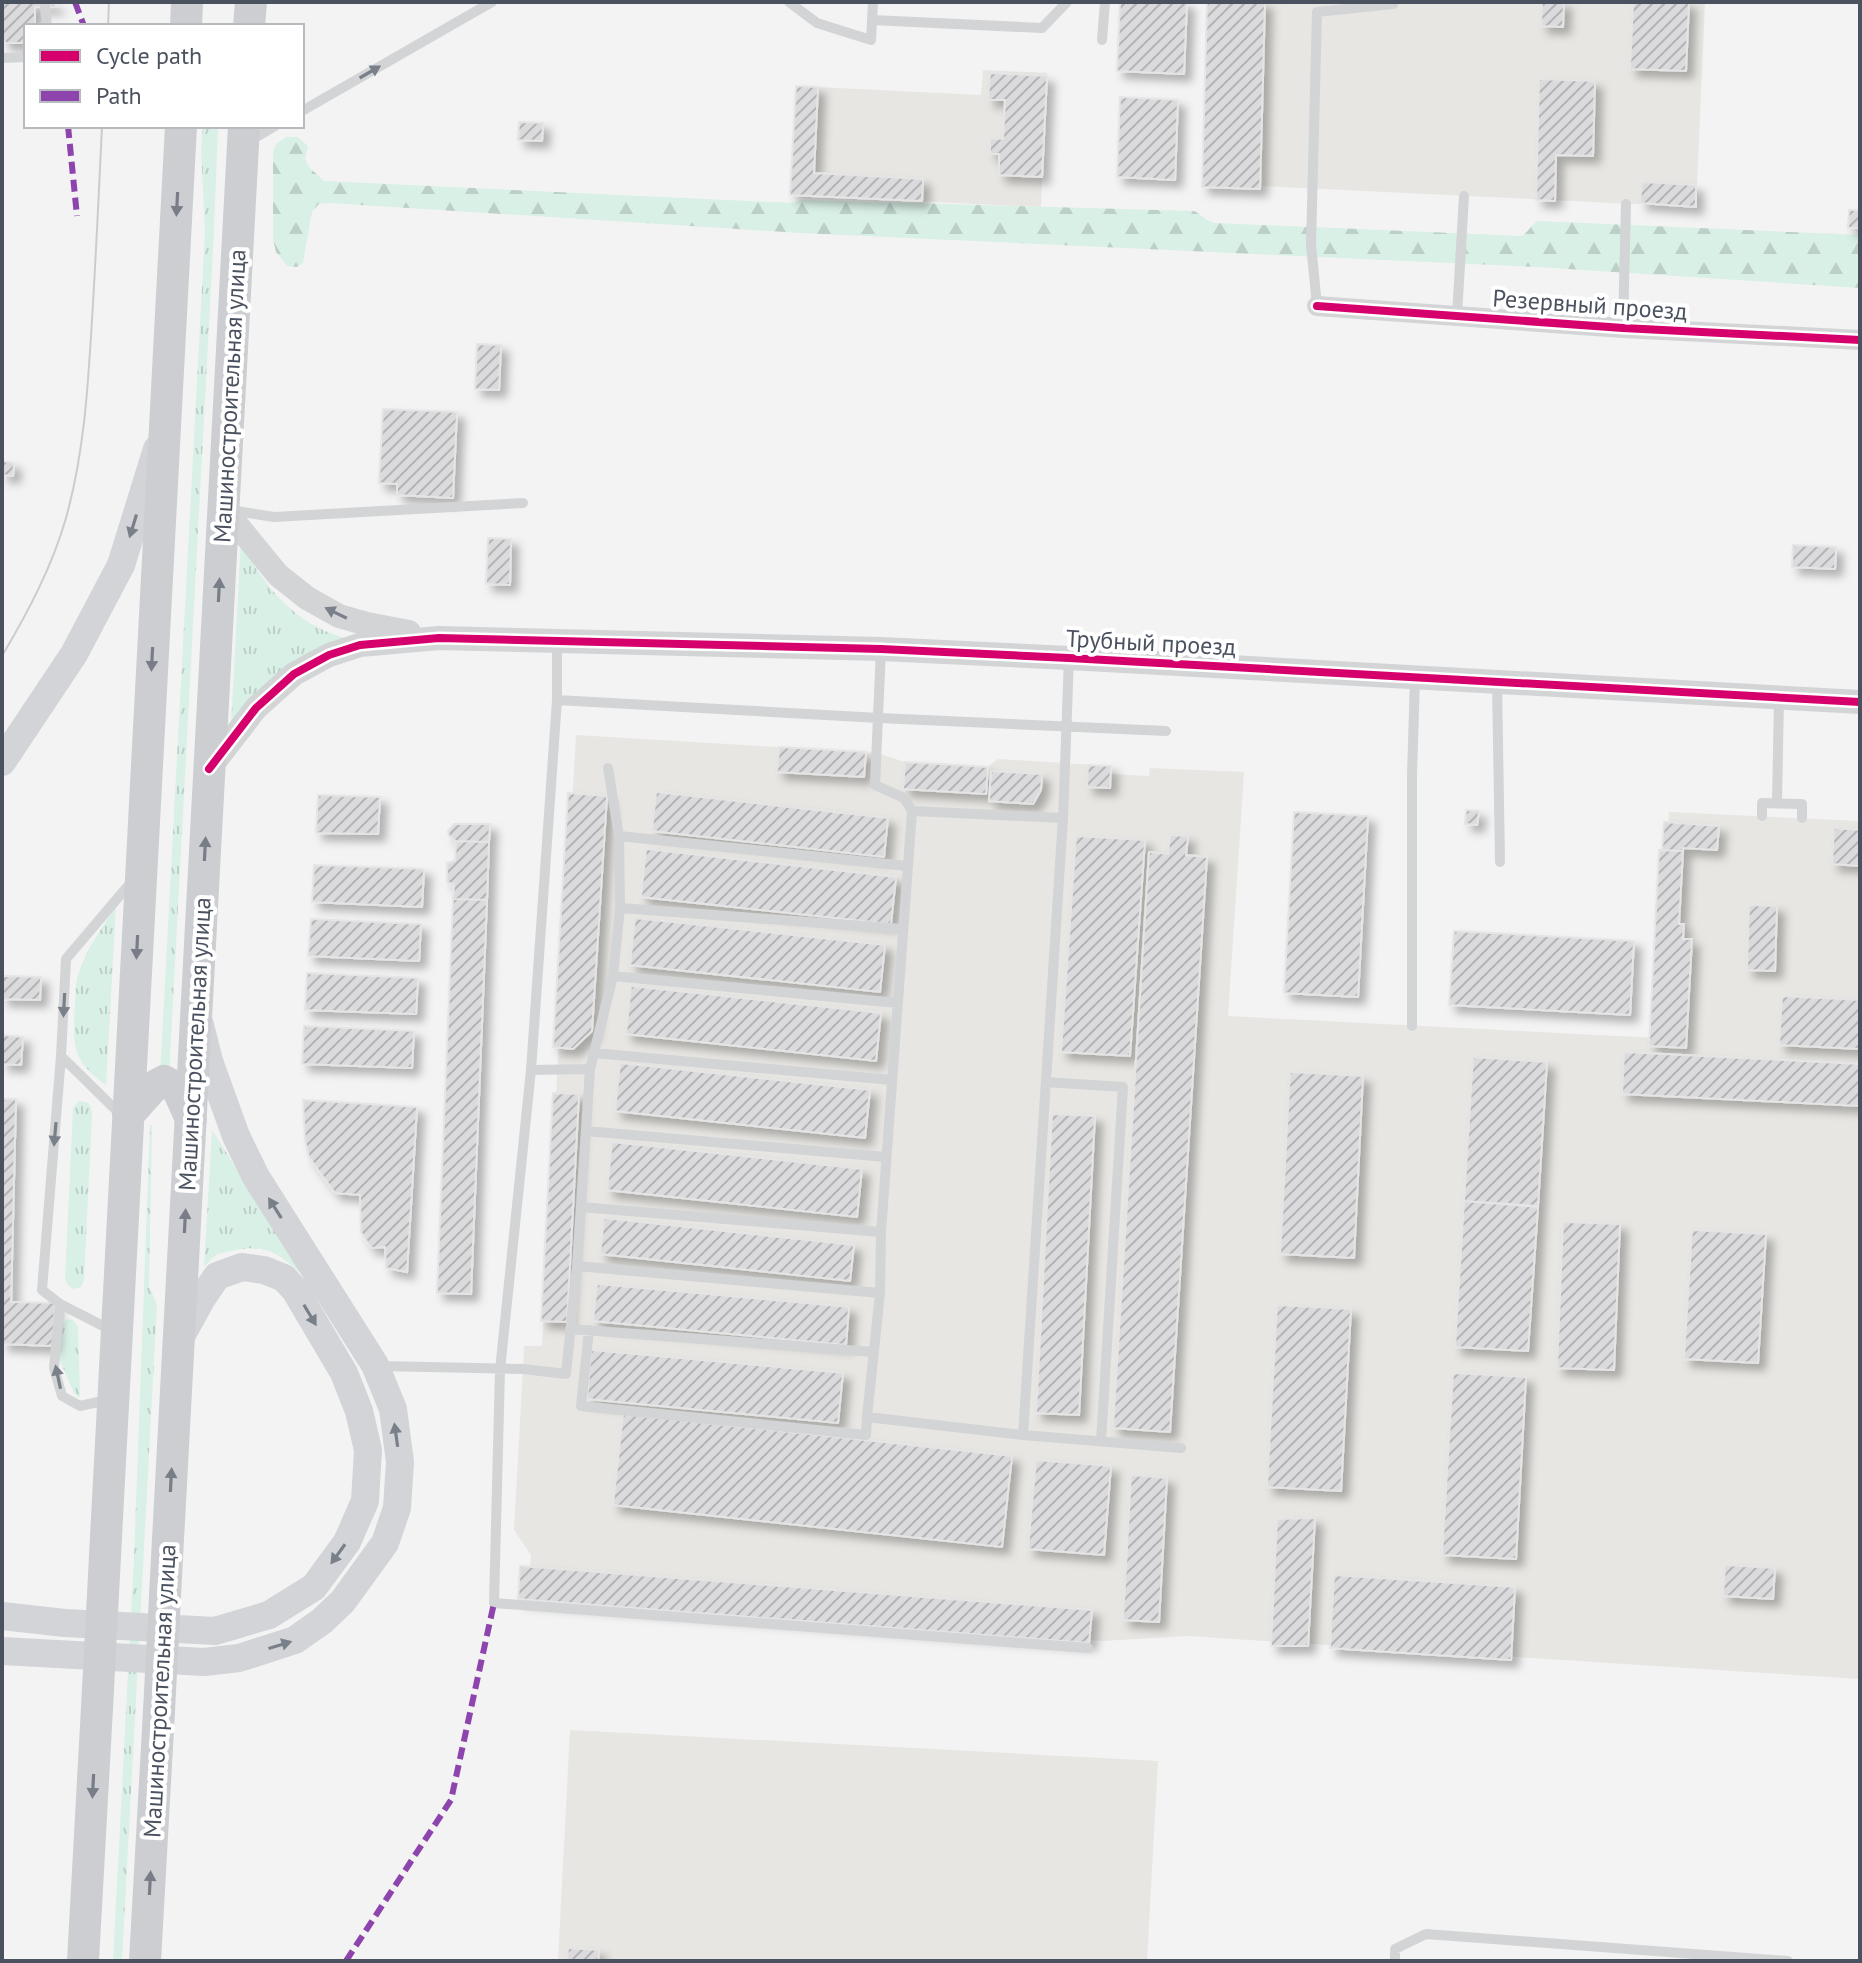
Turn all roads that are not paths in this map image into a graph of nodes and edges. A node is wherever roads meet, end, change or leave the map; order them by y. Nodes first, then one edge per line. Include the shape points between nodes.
1 (187, 2) edge
2 (251, 2) edge
3 (492, 2) edge
4 (789, 2) edge
5 (873, 2) edge
6 (1067, 2) edge
7 (1105, 2) edge
8 (1393, 2) edge
9 (45, 7) dead end
10 (872, 20) junction
11 (47, 24) edge
12 (186, 24) edge
13 (249, 24) edge
14 (1102, 40) dead end
15 (24, 57) edge
16 (2, 58) edge
17 (304, 110) edge
18 (181, 128) edge
19 (268, 128) edge
20 (244, 135) edge
21 (1464, 196) dead end
22 (1626, 204) dead end
23 (1317, 306) joint
24 (1457, 316) junction
25 (1623, 328) junction
26 (1860, 340) edge
27 (165, 425) junction
28 (523, 503) dead end
29 (224, 509) junction
30 (439, 638) junction
31 (557, 639) junction
32 (881, 649) junction
33 (1069, 658) junction
34 (1415, 678) junction
35 (1497, 682) junction
36 (1779, 698) junction
37 (557, 700) junction
38 (1860, 702) edge
39 (879, 718) junction
40 (1066, 726) junction
41 (1166, 731) dead end
42 (2, 762) edge
43 (608, 768) dead end
44 (209, 769) junction
45 (1777, 803) junction
46 (912, 811) junction
47 (1762, 816) dead end
48 (1063, 818) junction
49 (1802, 818) dead end
50 (619, 836) junction
51 (1500, 862) dead end
52 (907, 866) junction
53 (141, 871) junction
54 (620, 908) junction
55 (903, 929) junction
56 (613, 976) junction
57 (898, 1003) junction
58 (197, 1009) junction
59 (1412, 1026) dead end
60 (594, 1053) junction
61 (61, 1056) junction
62 (590, 1069) junction
63 (531, 1070) junction
64 (892, 1080) junction
65 (1046, 1082) junction
66 (128, 1118) junction
67 (191, 1119) junction
68 (586, 1131) junction
69 (886, 1157) junction
70 (581, 1207) junction
71 (881, 1232) junction
72 (577, 1266) junction
73 (880, 1293) junction
74 (60, 1304) junction
75 (570, 1329) junction
76 (589, 1330) junction
77 (117, 1333) junction
78 (179, 1340) junction
79 (874, 1352) junction
80 (375, 1365) junction
81 (500, 1370) junction
82 (113, 1399) junction
83 (867, 1417) junction
84 (1023, 1435) junction
85 (1101, 1441) junction
86 (1181, 1448) dead end
87 (2, 1616) edge
88 (1088, 1648) dead end
89 (2, 1651) edge
90 (81, 1956) edge
91 (145, 1961) edge
92 (1395, 1961) edge
93 (1788, 1961) edge

1 - 12 main road
2 - 13 main road
17 -> 3 lane
4 - 10 lane via 817,23 871,40
5 - 10 lane
6 - 10 lane via 1042,28
7 - 14 lane
8 - 23 lane via 1317,12 1311,244
9 - 11 lane
15 - 16 lane
18 -> 27 main road
19 - 20 lane
20 - 29 main road, Машиностроительная улица
21 - 24 lane
22 - 25 lane
23 - 24 street, Резервный проезд
24 - 25 street, Резервный проезд
25 - 26 street, Резервный проезд
27 -> 42 main road via 121,565 74,654
27 -> 53 main road
28 - 29 lane via 274,517
30 -> 29 street via 339,616 307,598 278,575
44 -> 29 main road, Машиностроительная улица
30 - 31 street, Трубный проезд
30 - 44 street via 360,645 294,674 256,708
31 - 32 street, Трубный проезд
31 - 37 lane
32 - 33 street, Трубный проезд
32 - 39 lane
33 - 34 street, Трубный проезд
33 - 40 lane
34 - 35 street, Трубный проезд
34 - 59 lane
35 - 36 street, Трубный проезд
35 - 51 lane
36 - 38 street, Трубный проезд
36 - 45 lane
37 - 39 lane
37 - 63 lane
39 - 40 lane
39 - 46 lane via 875,785 904,798
40 - 41 lane
40 - 48 lane
43 - 50 lane
58 -> 44 main road, Машиностроительная улица
45 - 47 lane via 1762,803
45 - 49 lane via 1802,804
46 - 48 lane
46 - 52 lane
48 - 65 lane
50 - 52 lane
50 - 54 lane
52 - 55 lane
53 -> 61 lane via 66,959
53 -> 66 main road
54 - 55 lane
54 - 56 lane
55 - 57 lane
56 - 57 lane
56 - 60 lane
57 - 64 lane
58 - 67 main road, Машиностроительная улица
80 -> 58 main road via 256,1177 209,1061
60 - 62 lane
60 - 64 lane
61 - 66 lane
61 -> 74 lane via 42,1290
62 - 63 lane
62 - 68 lane
63 - 81 lane
64 - 69 lane
65 - 84 lane
65 - 85 lane via 1123,1087
66 - 67 main road via 164,1081 177,1088
66 - 77 main road
78 -> 67 main road, Машиностроительная улица
68 - 69 lane
68 - 70 lane
69 - 71 lane
70 - 71 lane
70 - 72 lane
71 - 73 lane
72 - 73 lane
72 - 75 lane
73 - 79 lane
74 - 77 lane
82 -> 74 lane via 80,1406 62,1396 54,1368
75 - 76 lane
75 - 81 lane via 566,1374
76 - 79 lane
76 - 83 lane via 581,1406 866,1435
77 - 82 main road
78 -> 87 main road via 217,1276 242,1267 264,1270 284,1278 295,1290 344,1373 368,1450 365,1501 347,1542 314,1587 269,1615 215,1631
91 -> 78 main road, Машиностроительная улица, bridge
79 - 83 lane
80 - 81 lane
89 -> 80 main road via 204,1662 239,1658 295,1640 322,1621 385,1543 397,1508 400,1462 393,1409
81 - 88 lane via 494,1603
82 -> 90 main road, bridge
83 - 84 lane
84 - 85 lane
85 - 86 lane
92 - 93 lane via 1395,1949 1426,1934

